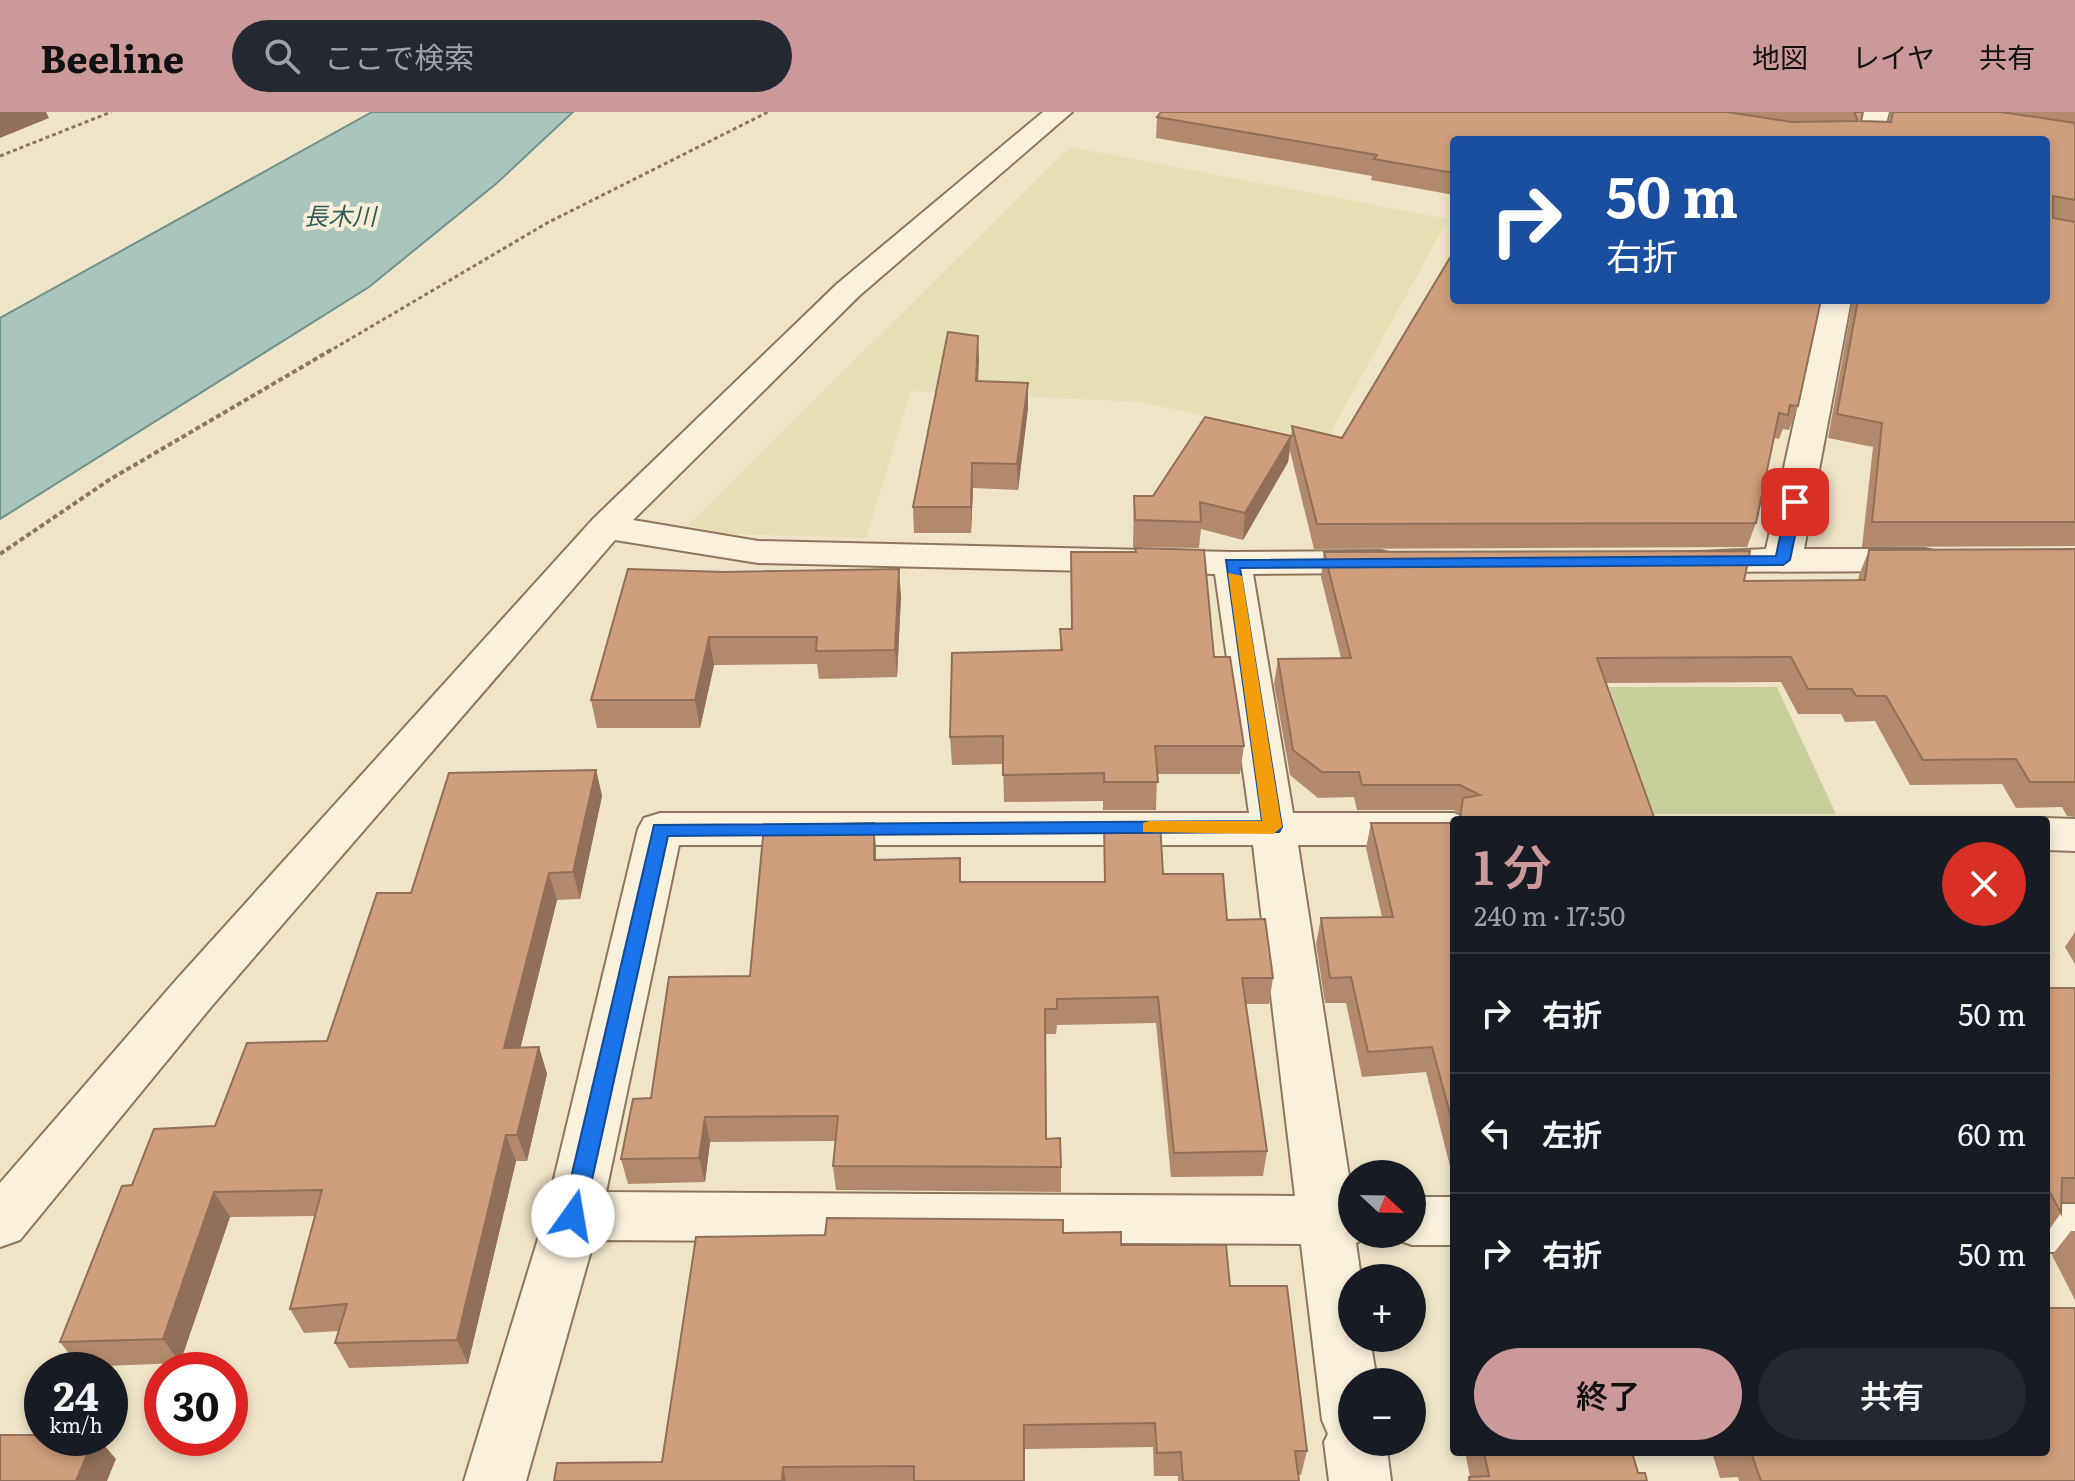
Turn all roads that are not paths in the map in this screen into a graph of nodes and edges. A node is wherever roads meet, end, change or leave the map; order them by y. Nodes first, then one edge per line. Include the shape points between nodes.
1 (1059, 112) edge
2 (1876, 112) edge
3 (1870, 136) edge
4 (1835, 304) edge
5 (606, 527) junction
6 (1783, 560) junction
7 (1967, 560) edge
8 (1657, 561) edge
9 (1421, 562) edge
10 (1232, 563) junction
11 (1273, 827) junction
12 (1450, 829) edge
13 (2050, 834) edge
14 (2075, 835) edge
15 (1338, 1214) edge
16 (573, 1216) junction
17 (1338, 1220) edge
18 (1426, 1221) edge
19 (1450, 1221) edge
20 (0, 1223) edge
21 (2050, 1228) edge
22 (2075, 1228) edge
23 (1341, 1248) edge
24 (1349, 1368) edge
25 (1357, 1456) edge
26 (495, 1481) edge
27 (1360, 1481) edge

1 - 5 street via 848,290
2 - 3 street
4 - 6 street
5 - 10 street via 758,552
5 - 20 street via 194,993
6 - 7 street
6 - 8 street
9 - 10 street
10 - 11 street
11 - 12 street
11 - 15 street
11 - 16 street via 660,829
13 - 14 street
16 - 17 street
16 - 26 street
18 - 19 street
21 - 22 street
23 - 24 street
25 - 27 street

